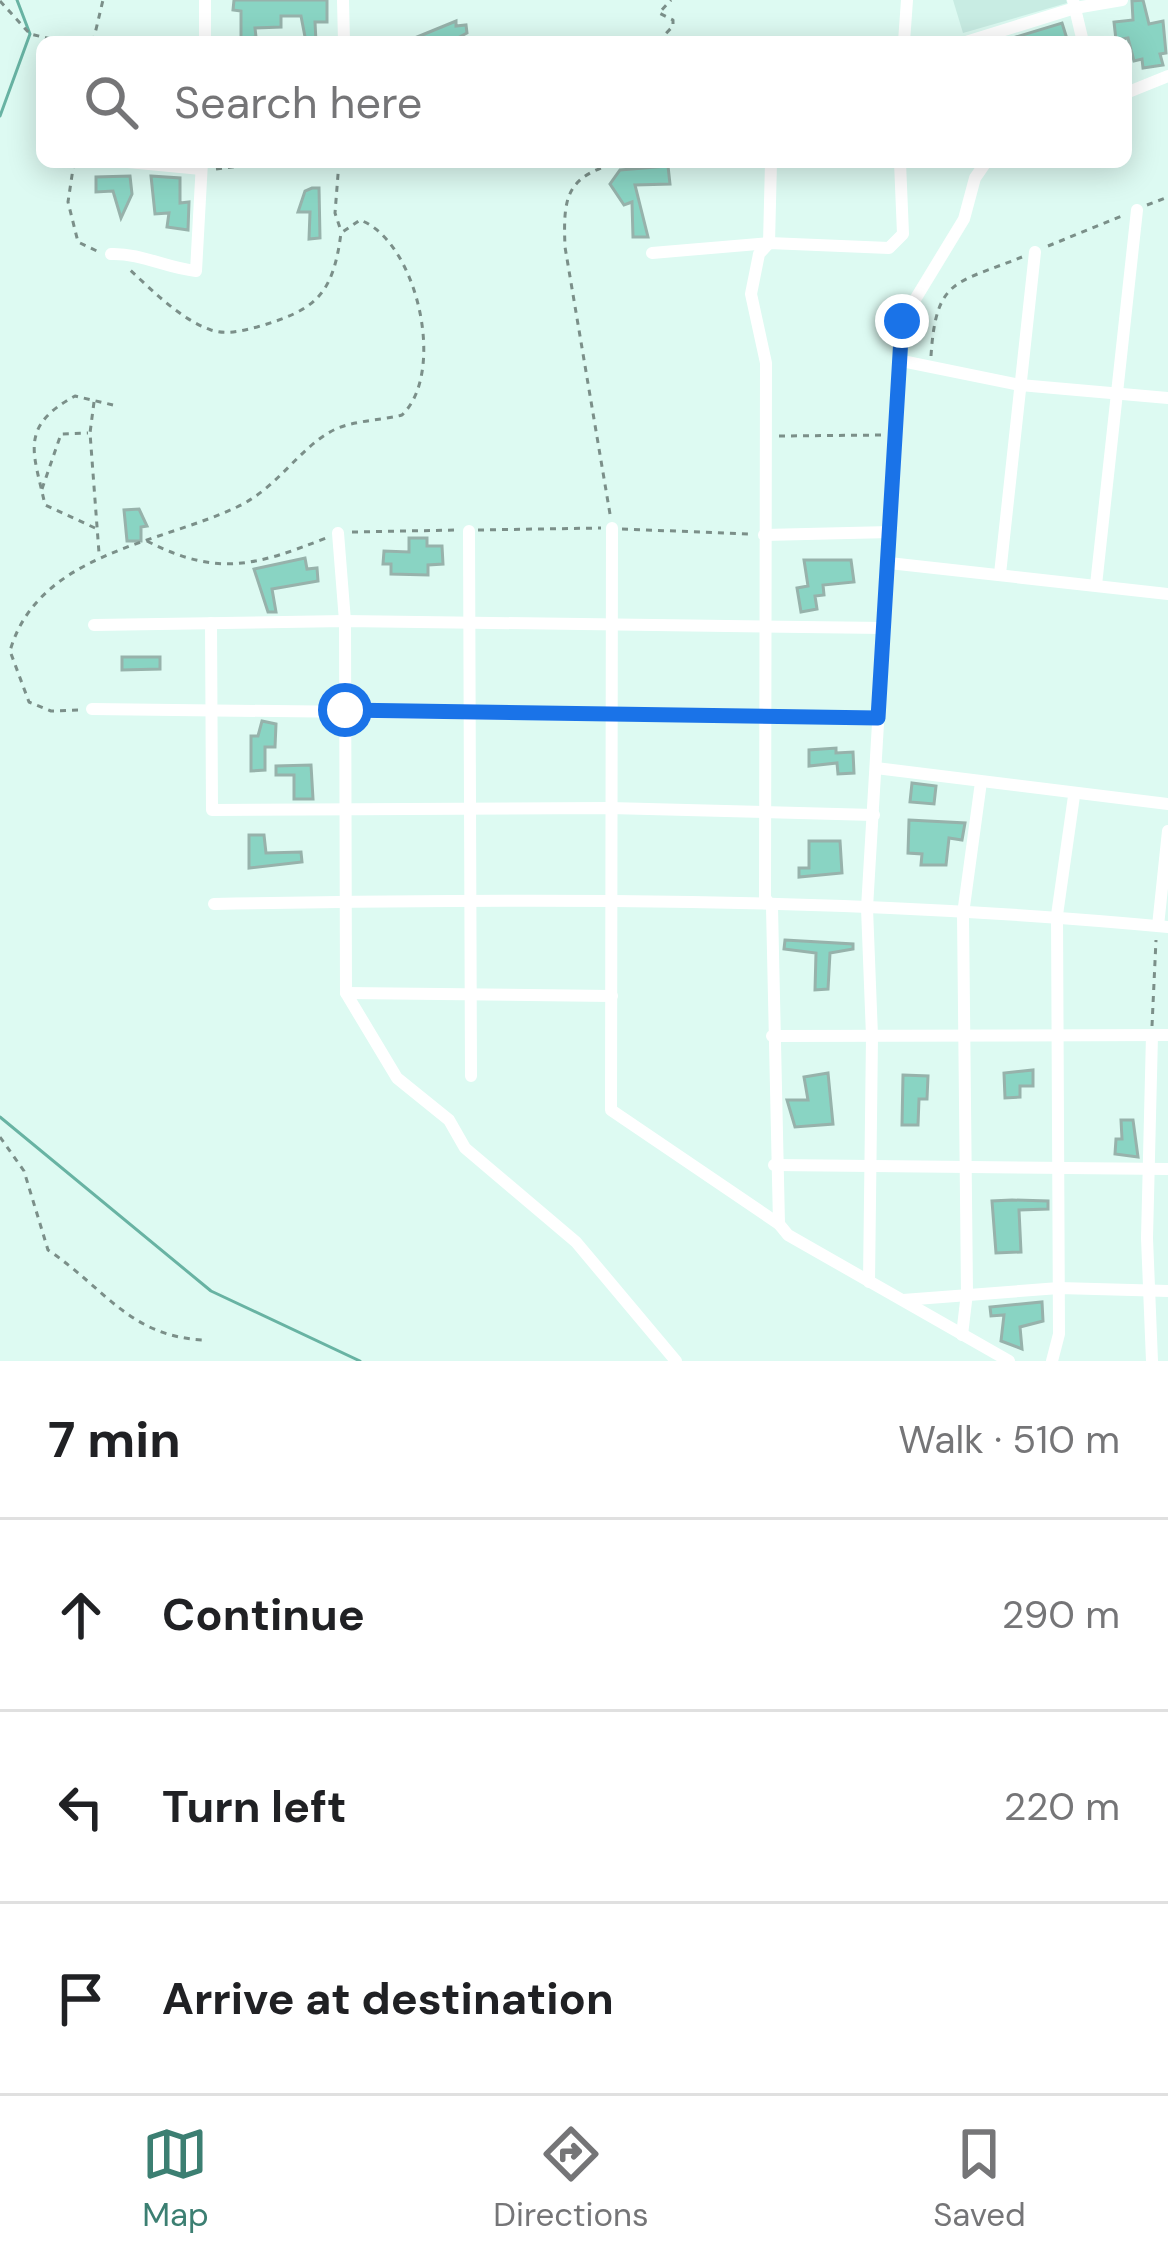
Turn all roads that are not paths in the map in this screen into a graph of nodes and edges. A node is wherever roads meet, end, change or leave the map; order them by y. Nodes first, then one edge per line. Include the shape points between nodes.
1 (205, 0) edge
2 (343, 0) edge
3 (907, 0) edge
4 (1121, 0) edge
5 (1074, 4) edge
6 (205, 36) edge
7 (344, 36) edge
8 (904, 36) edge
9 (984, 36) edge
10 (1082, 36) edge
11 (1168, 76) edge
12 (1132, 91) edge
13 (201, 168) edge
14 (771, 168) edge
15 (900, 168) edge
16 (982, 168) edge
17 (1137, 209) dead end
18 (769, 243) junction
19 (1035, 252) dead end
20 (652, 253) dead end
21 (112, 254) road end
22 (902, 361) junction
23 (1020, 386) junction
24 (1113, 393) junction
25 (1168, 398) edge
26 (612, 528) road end
27 (469, 531) road end
28 (891, 532) junction
29 (338, 533) road end
30 (764, 535) junction
31 (890, 563) junction
32 (1000, 574) junction
33 (1096, 586) junction
34 (1168, 594) edge
35 (345, 621) junction
36 (211, 623) junction
37 (469, 623) junction
38 (612, 624) junction
39 (94, 625) dead end
40 (885, 628) junction
41 (766, 630) junction
42 (92, 709) road end
43 (212, 709) junction
44 (345, 710) junction
45 (468, 711) junction
46 (614, 718) junction
47 (878, 718) junction
48 (764, 719) junction
49 (876, 768) junction
50 (981, 782) junction
51 (1074, 796) junction
52 (1168, 804) edge
53 (469, 808) junction
54 (610, 808) junction
55 (345, 809) junction
56 (764, 814) junction
57 (874, 814) junction
58 (1168, 831) edge
59 (344, 902) junction
60 (470, 902) junction
61 (612, 903) junction
62 (214, 904) dead end
63 (772, 907) junction
64 (867, 908) junction
65 (963, 914) junction
66 (1057, 915) junction
67 (1163, 927) edge
68 (346, 993) junction
69 (612, 996) junction
70 (470, 997) junction
71 (1059, 1032) junction
72 (1152, 1035) junction
73 (1168, 1035) edge
74 (772, 1036) junction
75 (872, 1036) junction
76 (965, 1036) junction
77 (471, 1076) dead end
78 (872, 1162) junction
79 (966, 1163) junction
80 (1055, 1163) junction
81 (774, 1165) junction
82 (1168, 1168) edge
83 (1152, 1169) junction
84 (779, 1224) junction
85 (869, 1282) junction
86 (1059, 1288) junction
87 (1150, 1290) junction
88 (1168, 1291) edge
89 (968, 1293) junction
90 (902, 1300) junction
91 (962, 1335) junction
92 (676, 1361) edge
93 (1009, 1361) edge
94 (1052, 1361) edge
95 (1152, 1361) edge

1 - 6 street
2 - 7 street
3 - 8 street
4 - 5 street
5 - 9 street
5 - 10 street
11 - 12 street
13 - 21 street via 196,271
14 - 18 street
15 - 18 street via 903,234 889,248
16 - 22 street via 964,219 909,302
17 - 24 street
18 - 20 street
18 - 30 street via 751,294 763,332
19 - 23 street
22 - 23 street
22 - 28 street
23 - 24 street
23 - 32 street
24 - 25 street
24 - 33 street
26 - 38 street
27 - 37 street
28 - 30 street
28 - 31 street
29 - 35 street
30 - 41 street
31 - 32 street
31 - 40 street
32 - 33 street
33 - 34 street
35 - 36 street
35 - 37 street
35 - 44 street
36 - 39 street
36 - 43 street
37 - 38 street
37 - 45 street
38 - 41 street
38 - 46 street
40 - 41 street
40 - 47 street
41 - 48 street
42 - 43 street
43 - 44 street
43 - 55 street via 212,810
44 - 45 street
44 - 55 street
45 - 46 street
45 - 53 street
46 - 48 street
46 - 54 street
47 - 48 street
47 - 49 street
48 - 56 street
49 - 50 street
49 - 57 street
50 - 51 street
50 - 65 street
51 - 52 street
51 - 66 street
53 - 54 street
53 - 55 street
53 - 60 street
54 - 56 street
54 - 61 street
55 - 59 street
56 - 57 street
56 - 63 street via 765,898
57 - 64 street
58 - 67 street
59 - 60 street
59 - 62 street
59 - 68 street
60 - 61 street
60 - 70 street
61 - 63 street
61 - 69 street
63 - 64 street
63 - 74 street
64 - 65 street
64 - 75 street
65 - 66 street
65 - 76 street
66 - 67 street
66 - 71 street
68 - 70 street
68 - 92 street via 397,1078 576,1242
69 - 70 street
69 - 84 street via 611,1110
70 - 77 street
71 - 72 street
71 - 76 street
71 - 80 street
72 - 73 street
72 - 83 street
74 - 75 street
74 - 81 street
75 - 76 street
75 - 78 street
76 - 79 street
78 - 79 street
78 - 81 street
78 - 85 street
79 - 80 street
79 - 89 street
80 - 83 street
80 - 86 street
81 - 84 street
82 - 83 street
83 - 87 street
84 - 85 street
85 - 90 street
86 - 87 street
86 - 89 street
86 - 94 street
87 - 88 street
87 - 95 street
89 - 90 street
89 - 91 street
90 - 91 street
91 - 93 street

